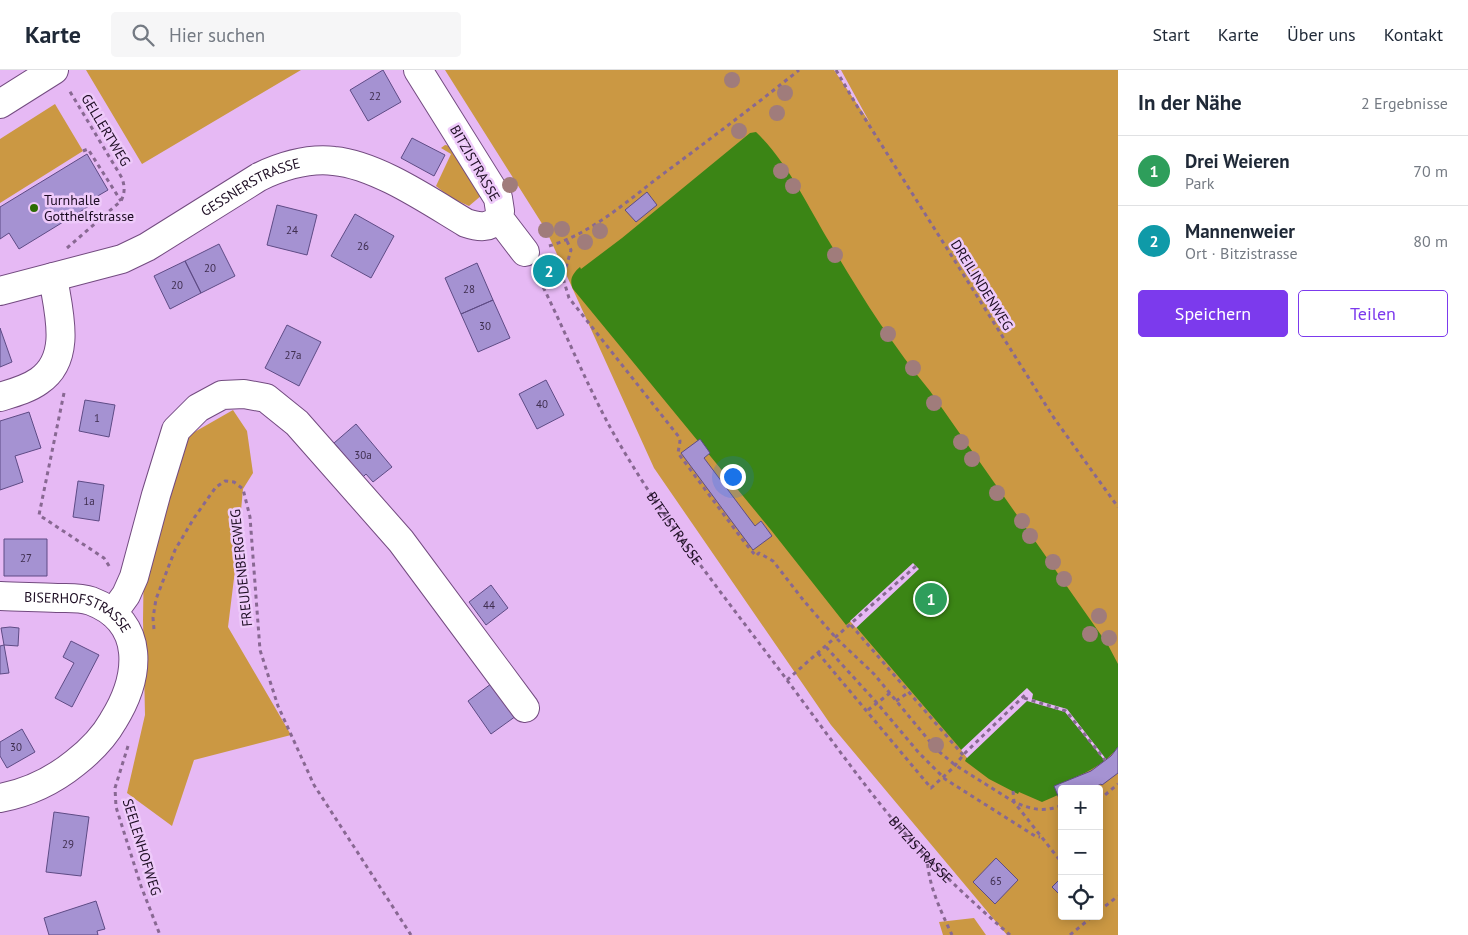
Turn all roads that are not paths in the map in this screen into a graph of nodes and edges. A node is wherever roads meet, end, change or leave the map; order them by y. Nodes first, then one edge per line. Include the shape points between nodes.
1 (418, 70) edge
2 (61, 79) edge
3 (0, 104) edge
4 (499, 218) junction
5 (525, 252) road end
6 (53, 277) junction
7 (0, 291) edge
8 (0, 397) edge
9 (0, 596) edge
10 (119, 604) junction
11 (525, 708) dead end
12 (0, 798) edge

1 - 4 street, BITZISTRASSE via 498,198
2 - 3 street
4 - 5 street, BITZISTRASSE
4 - 6 street, GESSNERSTRASSE via 489,226 474,226 399,184 366,170 333,161 299,163 259,177 147,247 122,259
6 - 7 street, GESSNERSTRASSE
6 - 8 street via 61,338 55,362 39,382
9 - 10 street, BISERHOFSTRASSE via 77,598
10 - 11 street via 134,576 176,430 198,408 222,394 266,398 297,423 401,541
10 - 12 street, BISERHOFSTRASSE via 122,622 130,635 134,665 126,697 113,722 91,749 56,777

